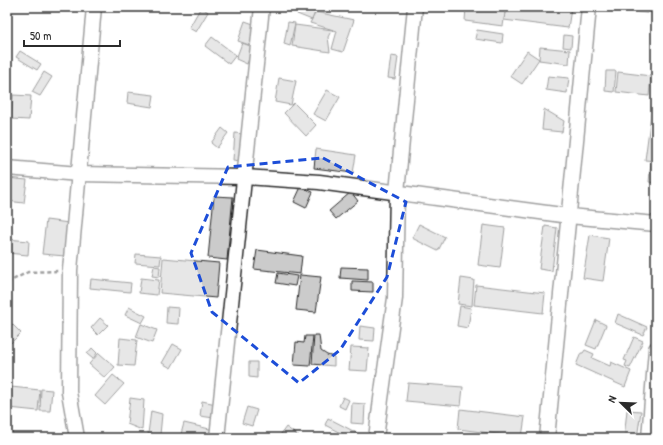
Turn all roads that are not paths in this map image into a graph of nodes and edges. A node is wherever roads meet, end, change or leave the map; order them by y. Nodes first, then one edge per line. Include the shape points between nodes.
1 (94, 7) edge
2 (262, 7) edge
3 (415, 7) edge
4 (589, 7) edge
5 (7, 168) edge
6 (79, 174) junction
7 (244, 178) junction
8 (397, 192) junction
9 (569, 216) junction
10 (656, 224) edge
11 (656, 349) edge
12 (77, 438) edge
13 (217, 438) edge
14 (376, 438) edge
15 (547, 438) edge
16 (649, 438) edge

1 - 6 street
2 - 7 street
3 - 8 street
4 - 9 street
5 - 6 street
6 - 7 street
6 - 12 street via 70,270 69,392
7 - 8 street via 319,182
7 - 13 street
8 - 9 street
8 - 14 street via 395,298
9 - 10 street
9 - 15 street
11 - 16 street

